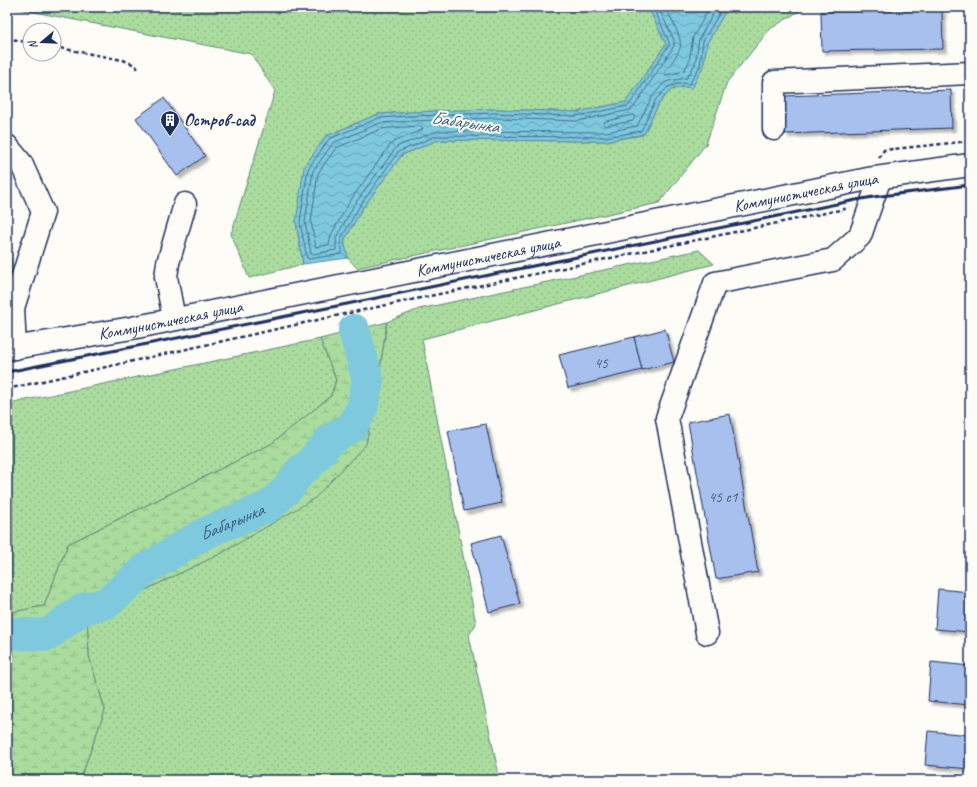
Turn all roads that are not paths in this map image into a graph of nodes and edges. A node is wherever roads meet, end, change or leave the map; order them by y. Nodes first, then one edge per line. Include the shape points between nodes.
1 (970, 73) edge
2 (774, 129) dead end
3 (7, 146) edge
4 (970, 165) edge
5 (880, 178) junction
6 (185, 204) dead end
7 (174, 319) junction
8 (11, 348) edge
9 (706, 633) dead end

1 - 2 street via 774,82
3 - 8 street via 21,163 43,212 13,308
4 - 5 street, Коммунистическая улица
5 - 7 street, Коммунистическая улица
5 - 9 street via 860,236 833,260 715,283 667,418
6 - 7 street via 166,277
7 - 8 street, Коммунистическая улица

